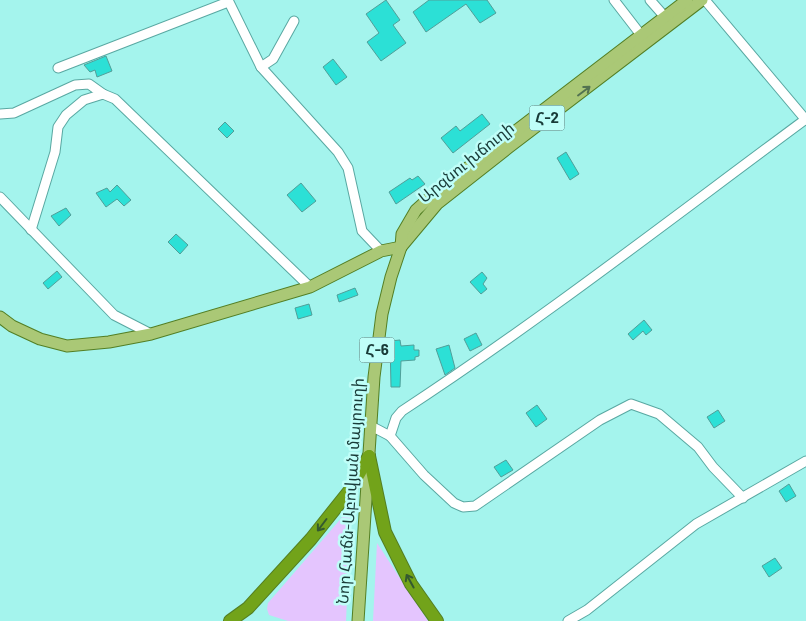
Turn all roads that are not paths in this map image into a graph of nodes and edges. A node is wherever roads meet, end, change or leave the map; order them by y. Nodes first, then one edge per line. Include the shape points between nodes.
1 (614, 0) edge
2 (650, 0) edge
3 (687, 0) edge
4 (704, 0) edge
5 (228, 1) edge
6 (665, 17) junction
7 (294, 21) dead end
8 (641, 35) junction
9 (261, 67) junction
10 (58, 68) dead end
11 (103, 94) junction
12 (0, 114) edge
13 (806, 120) edge
14 (0, 197) edge
15 (31, 230) junction
16 (401, 247) junction
17 (381, 251) junction
18 (310, 287) junction
19 (0, 317) edge
20 (151, 334) junction
21 (371, 426) junction
22 (390, 436) junction
23 (369, 456) junction
24 (806, 461) edge
25 (743, 498) junction
26 (230, 621) edge
27 (358, 621) edge
28 (437, 621) edge
29 (568, 621) edge

1 - 8 street
2 - 6 street
3 - 6 main road, Հ-2
4 - 13 street
16 -> 4 main road, Արզնու խճուղի / Հ-2 via 437,204
5 - 9 street
5 - 10 street
6 - 8 main road, Հ-2
7 - 9 street via 273,60
8 - 16 main road, Հ-2 via 436,192 408,221
9 - 17 street via 338,152 348,168 362,232
11 - 12 street via 89,84 75,85 14,113
11 - 15 street via 84,100 66,115 58,127 55,152
11 - 18 street via 115,99
13 - 22 street via 554,307 402,411
14 - 15 street
15 - 20 street via 114,315
16 - 17 main road
16 - 21 main road, Նոր Հաճն-Աբովյան մայրուղի / Հ-6 via 382,314
17 - 18 main road
18 - 20 main road
19 - 20 main road via 40,339 67,346
21 - 22 street
21 - 23 main road, Նոր Հաճն-Աբովյան մայրուղի / Հ-6
22 - 25 street via 454,503 464,507 475,506 600,420 631,404 659,414 698,447 713,468
23 -> 26 highway via 350,490 312,539 248,608
23 - 27 main road, Նոր Հաճն-Աբովյան մայրուղի / Հ-6
28 -> 23 highway via 411,584 385,532
24 - 25 street
25 - 29 street via 696,524 588,610

